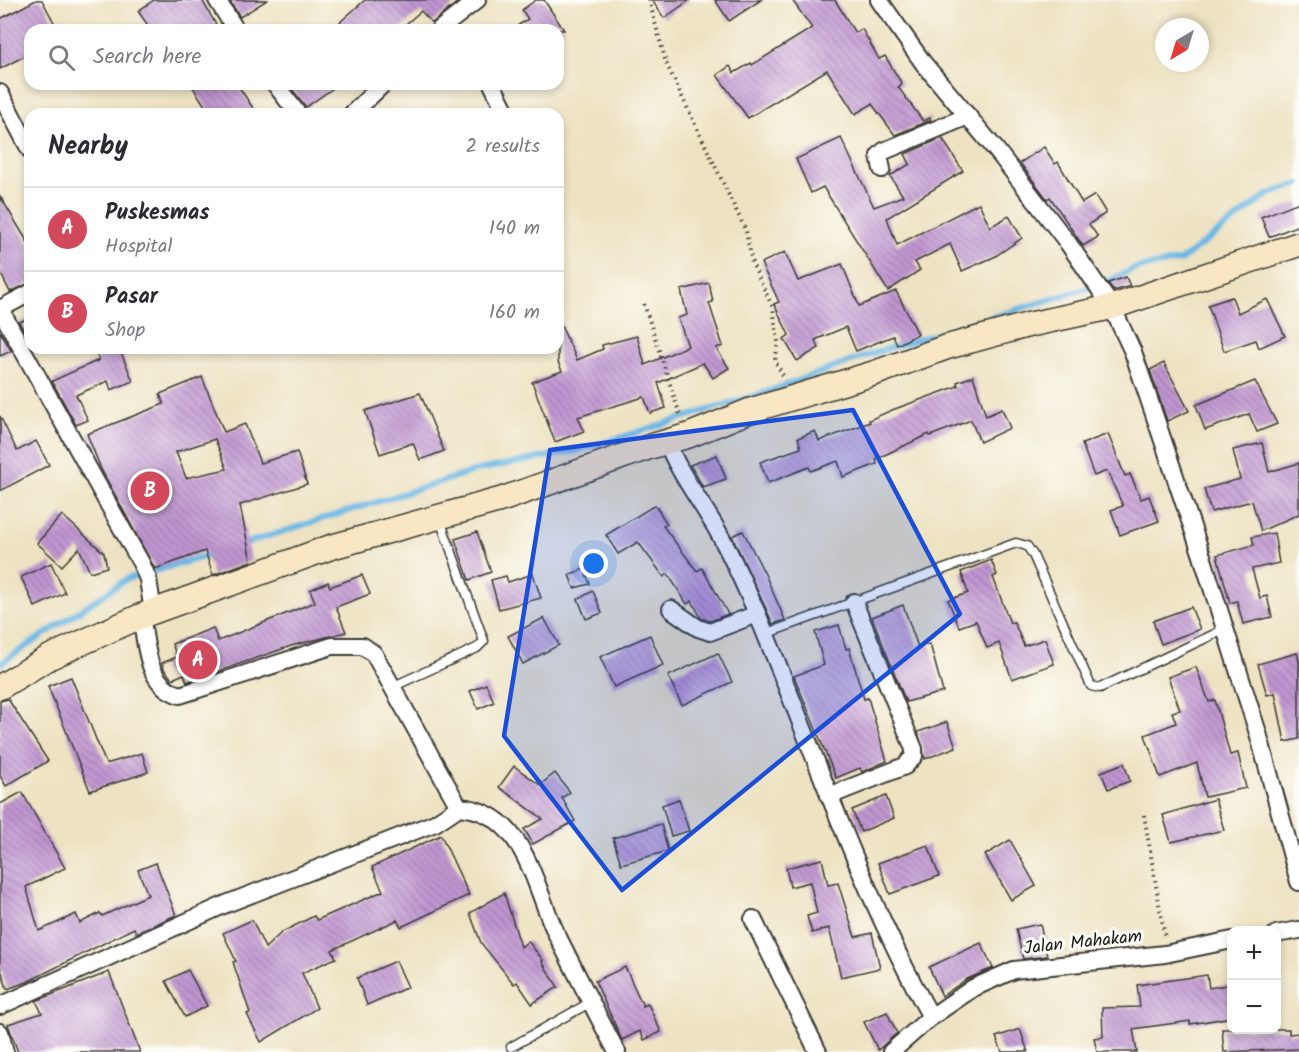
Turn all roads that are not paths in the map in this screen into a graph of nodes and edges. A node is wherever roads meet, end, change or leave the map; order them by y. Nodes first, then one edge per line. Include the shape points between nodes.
1 (217, 0) edge
2 (477, 0) edge
3 (879, 0) edge
4 (457, 23) edge
5 (232, 24) edge
6 (280, 90) edge
7 (377, 90) edge
8 (495, 90) edge
9 (0, 93) edge
10 (293, 108) edge
11 (358, 108) edge
12 (504, 108) edge
13 (968, 116) junction
14 (24, 139) edge
15 (882, 169) dead end
16 (1299, 244) edge
17 (24, 296) edge
18 (1108, 301) junction
19 (0, 309) edge
20 (24, 352) edge
21 (25, 354) edge
22 (668, 442) junction
23 (438, 517) junction
24 (854, 602) junction
25 (671, 609) dead end
26 (147, 614) junction
27 (757, 614) junction
28 (1223, 630) junction
29 (765, 634) junction
30 (0, 687) edge
31 (392, 687) junction
32 (829, 796) junction
33 (459, 807) junction
34 (1294, 845) edge
35 (1299, 882) edge
36 (753, 919) dead end
37 (1299, 930) edge
38 (1281, 933) edge
39 (1227, 941) edge
40 (591, 1002) junction
41 (0, 1006) edge
42 (931, 1017) junction
43 (0, 1032) edge
44 (512, 1047) dead end
45 (5, 1052) edge
46 (617, 1052) edge
47 (818, 1052) edge
48 (891, 1052) edge

1 - 5 street
2 - 4 street
3 - 13 street via 924,64
6 - 10 street
7 - 11 street
8 - 12 street
9 - 14 street
13 - 15 street via 884,151 879,156
13 - 18 street via 1068,243
16 - 18 street
17 - 19 street
18 - 22 street via 947,347 749,411
18 - 28 street via 1133,352 1165,443
19 - 20 street
21 - 26 street via 141,563 148,579
22 - 23 street via 503,499
22 - 27 street via 673,457 721,536
23 - 26 street via 331,547
23 - 31 lane via 484,641 481,646
24 - 28 lane via 1016,543 1033,555 1091,686 1100,688
24 - 29 lane
24 - 32 street via 914,756 905,766
25 - 27 street via 710,632
26 - 30 street via 50,657
26 - 31 street via 155,679 180,695 332,646 356,645 378,659
27 - 29 street
28 - 34 street
29 - 32 street
31 - 33 street
32 - 42 street via 900,961
33 - 40 street via 489,814 523,850 555,930
33 - 41 street via 426,827 226,904
34 - 35 street
36 - 47 street
37 - 38 street
39 - 42 street, Jalan Mahakam via 1165,954 1014,970 973,988
40 - 44 lane
40 - 46 street
42 - 48 street, Jalan Mahakam
43 - 45 street

